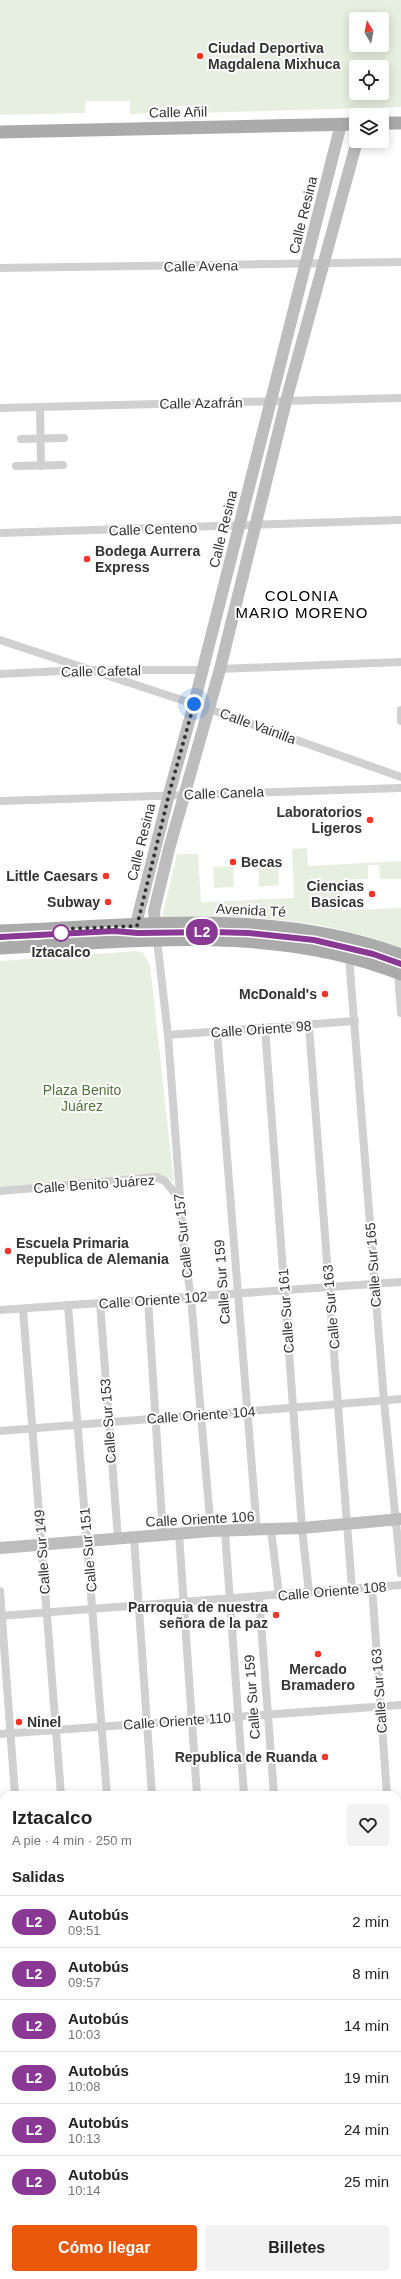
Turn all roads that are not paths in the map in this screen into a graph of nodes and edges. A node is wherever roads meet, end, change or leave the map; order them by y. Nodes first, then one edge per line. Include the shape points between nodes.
1 (389, 123) edge
2 (401, 123) edge
3 (341, 124) junction
4 (349, 124) edge
5 (0, 132) edge
6 (355, 148) edge
7 (401, 262) edge
8 (325, 264) junction
9 (307, 265) junction
10 (0, 268) edge
11 (401, 398) edge
12 (271, 402) junction
13 (286, 402) junction
14 (40, 407) junction
15 (0, 408) edge
16 (41, 438) junction
17 (64, 438) dead end
18 (20, 439) dead end
19 (63, 465) dead end
20 (16, 466) dead end
21 (41, 466) junction
22 (401, 520) edge
23 (239, 526) junction
24 (255, 526) junction
25 (0, 534) edge
26 (0, 640) edge
27 (401, 662) edge
28 (220, 669) junction
29 (86, 670) junction
30 (203, 670) junction
31 (0, 674) edge
32 (194, 704) junction
33 (209, 708) junction
34 (401, 710) edge
35 (401, 722) edge
36 (401, 777) edge
37 (401, 788) edge
38 (169, 794) junction
39 (184, 795) junction
40 (0, 801) edge
41 (154, 925) junction
42 (137, 926) junction
43 (0, 932) edge
44 (157, 940) junction
45 (139, 941) junction
46 (0, 948) edge
47 (401, 954) edge
48 (349, 957) junction
49 (400, 973) edge
50 (401, 1013) edge
51 (355, 1022) junction
52 (309, 1026) junction
53 (265, 1028) junction
54 (217, 1031) junction
55 (168, 1035) junction
56 (0, 1191) edge
57 (179, 1199) junction
58 (401, 1282) edge
59 (374, 1284) junction
60 (329, 1288) junction
61 (284, 1291) junction
62 (238, 1294) junction
63 (191, 1298) junction
64 (148, 1300) junction
65 (100, 1303) junction
66 (68, 1305) junction
67 (24, 1309) junction
68 (0, 1310) edge
69 (401, 1399) edge
70 (384, 1401) junction
71 (339, 1404) junction
72 (294, 1408) junction
73 (248, 1412) junction
74 (201, 1415) junction
75 (156, 1418) junction
76 (108, 1422) junction
77 (77, 1424) junction
78 (32, 1428) junction
79 (0, 1431) edge
80 (398, 1519) edge
81 (348, 1524) junction
82 (302, 1528) junction
83 (271, 1530) junction
84 (211, 1531) junction
85 (257, 1531) junction
86 (225, 1532) junction
87 (179, 1534) junction
88 (163, 1536) junction
89 (134, 1538) junction
90 (118, 1539) junction
91 (88, 1541) junction
92 (42, 1545) junction
93 (0, 1548) edge
94 (401, 1573) edge
95 (401, 1585) edge
96 (372, 1588) junction
97 (352, 1589) junction
98 (0, 1591) edge
99 (309, 1593) junction
100 (279, 1595) junction
101 (259, 1597) junction
102 (230, 1599) junction
103 (185, 1602) junction
104 (138, 1606) junction
105 (93, 1609) junction
106 (47, 1613) junction
107 (1, 1616) edge
108 (401, 1705) edge
109 (380, 1707) junction
110 (269, 1714) junction
111 (238, 1717) junction
112 (193, 1720) junction
113 (147, 1724) junction
114 (102, 1727) junction
115 (57, 1730) junction
116 (10, 1733) junction
117 (0, 1734) edge
118 (15, 1791) edge
119 (61, 1791) edge
120 (107, 1791) edge
121 (152, 1791) edge
122 (197, 1791) edge
123 (244, 1791) edge
124 (274, 1791) edge
125 (387, 1791) edge

1 - 2 main road
3 - 4 main road, Calle Añil
3 - 5 main road, Calle Añil
3 - 9 street, Calle Resina
6 - 8 street, Calle Resina
7 - 8 street, Calle Avena
8 - 9 street, Calle Avena
8 - 13 street, Calle Resina
9 - 10 street, Calle Avena
9 - 12 street, Calle Resina
11 - 13 street, Calle Azafrán
12 - 13 street, Calle Azafrán
12 - 14 street, Calle Azafrán
12 - 23 street, Calle Resina
13 - 24 street, Calle Resina
14 - 15 street, Calle Azafrán
14 - 16 street
16 - 17 street
16 - 18 street
16 - 21 street
19 - 21 street
20 - 21 street
22 - 24 street, Calle Centeno
23 - 24 street, Calle Centeno
23 - 25 street, Calle Centeno
23 - 30 street, Calle Resina
24 - 28 street, Calle Resina
26 - 29 street, Calle Vainilla
27 - 28 street
28 - 33 street, Calle Resina
29 - 30 street, Calle Cafetal
29 - 31 street, Calle Cafetal
29 - 32 street, Calle Vainilla
30 - 32 street, Calle Resina
32 - 33 street, Calle Vainilla
32 - 38 street, Calle Resina
33 - 36 street, Calle Vainilla
33 - 39 street, Calle Resina
34 - 35 street
37 - 39 street, Calle Canela
38 - 39 street, Calle Canela
38 - 40 street, Calle Canela
38 - 42 street, Calle Resina
39 - 41 street, Calle Resina via 154,911
41 - 42 main road, Avenida Té
41 - 44 street, Calle Resina
41 - 47 main road, Avenida Té via 224,923 283,926 321,932
42 - 43 main road, Avenida Té
42 - 45 street, Calle Resina
44 - 45 main road
44 - 48 main road via 226,939 283,943
44 - 55 street, Calle Sur 157
45 - 46 main road
48 - 49 main road
48 - 51 street, Calle Sur 165
49 - 50 street
51 - 52 street, Calle Oriente 98
51 - 59 street, Calle Sur 165
52 - 53 street, Calle Oriente 98
52 - 60 street, Calle Sur 163
53 - 54 street, Calle Oriente 98
53 - 61 street, Calle Sur 161
54 - 55 street, Calle Oriente 98
54 - 62 street, Calle Sur 159
55 - 57 street, Calle Sur 157
56 - 57 street, Calle Benito Juárez via 156,1177 165,1181
57 - 63 street, Calle Sur 157
58 - 59 street, Calle Oriente 102
59 - 60 street, Calle Oriente 102
59 - 70 street, Calle Sur 165
60 - 61 street, Calle Oriente 102
60 - 71 street, Calle Sur 163
61 - 62 street, Calle Oriente 102
61 - 72 street, Calle Sur 161
62 - 63 street, Calle Oriente 102
62 - 73 street, Calle Sur 159
63 - 64 street, Calle Oriente 102
63 - 74 street, Calle Sur 157
64 - 65 street, Calle Oriente 102
64 - 75 street
65 - 66 street, Calle Oriente 102
65 - 76 street, Calle Sur 153
66 - 67 street, Calle Oriente 102
66 - 77 street, Calle Sur 151
67 - 68 street, Calle Oriente 102
67 - 78 street, Calle Sur 149
69 - 70 street, Calle Oriente 104
70 - 71 street, Calle Oriente 104
70 - 80 street, Calle Sur 165
71 - 72 street, Calle Oriente 104
71 - 81 street, Calle Sur 163
72 - 73 street, Calle Oriente 104
72 - 82 street, Calle Sur 161
73 - 74 street, Calle Oriente 104
73 - 85 street, Calle Sur 159
74 - 75 street, Calle Oriente 104
74 - 84 street, Calle Sur 157
75 - 76 street, Calle Oriente 104
75 - 88 street
76 - 77 street, Calle Oriente 104
76 - 90 street, Calle Sur 153
77 - 78 street, Calle Oriente 104
77 - 91 street, Calle Sur 151
78 - 79 street, Calle Oriente 104
78 - 92 street, Calle Sur 149
80 - 81 street, Calle Oriente 106
80 - 94 street, Calle Sur 165
81 - 82 street, Calle Oriente 106
81 - 97 street, Calle Sur 163
82 - 83 street, Calle Oriente 106
82 - 99 street, Calle Sur 161
83 - 85 street, Calle Oriente 106
83 - 100 street
84 - 86 street, Calle Oriente 106
84 - 87 street, Calle Oriente 106
85 - 86 street, Calle Oriente 106
86 - 102 street
87 - 88 street, Calle Oriente 106
87 - 103 street
88 - 89 street, Calle Oriente 106
89 - 90 street, Calle Oriente 106
89 - 104 street
90 - 91 street, Calle Oriente 106
91 - 92 street, Calle Oriente 106
91 - 105 street, Calle Sur 151
92 - 93 street, Calle Oriente 106
92 - 106 street, Calle Sur 149
95 - 96 street, Calle Oriente 108
96 - 97 street, Calle Oriente 108
96 - 109 street, Calle Sur 163
97 - 99 street, Calle Oriente 108
98 - 107 street
99 - 100 street, Calle Oriente 108
100 - 101 street, Calle Oriente 108
101 - 102 street, Calle Oriente 108
101 - 110 street, Calle Sur 159
102 - 103 street, Calle Oriente 108
102 - 111 street
103 - 104 street, Calle Oriente 108
103 - 112 street
104 - 105 street, Calle Oriente 108
104 - 113 street
105 - 106 street, Calle Oriente 108
105 - 114 street, Calle Sur 151
106 - 107 street, Calle Oriente 108
106 - 115 street, Calle Sur 149
107 - 116 street
108 - 109 street, Calle Oriente 110
109 - 110 street, Calle Oriente 110
109 - 125 street, Calle Sur 163
110 - 111 street, Calle Oriente 110
110 - 124 street, Calle Sur 159
111 - 112 street, Calle Oriente 110
111 - 123 street
112 - 113 street, Calle Oriente 110
112 - 122 street
113 - 114 street, Calle Oriente 110
113 - 121 street
114 - 115 street, Calle Oriente 110
114 - 120 street, Calle Sur 151
115 - 116 street, Calle Oriente 110
115 - 119 street, Calle Sur 149
116 - 117 street, Calle Oriente 110
116 - 118 street

